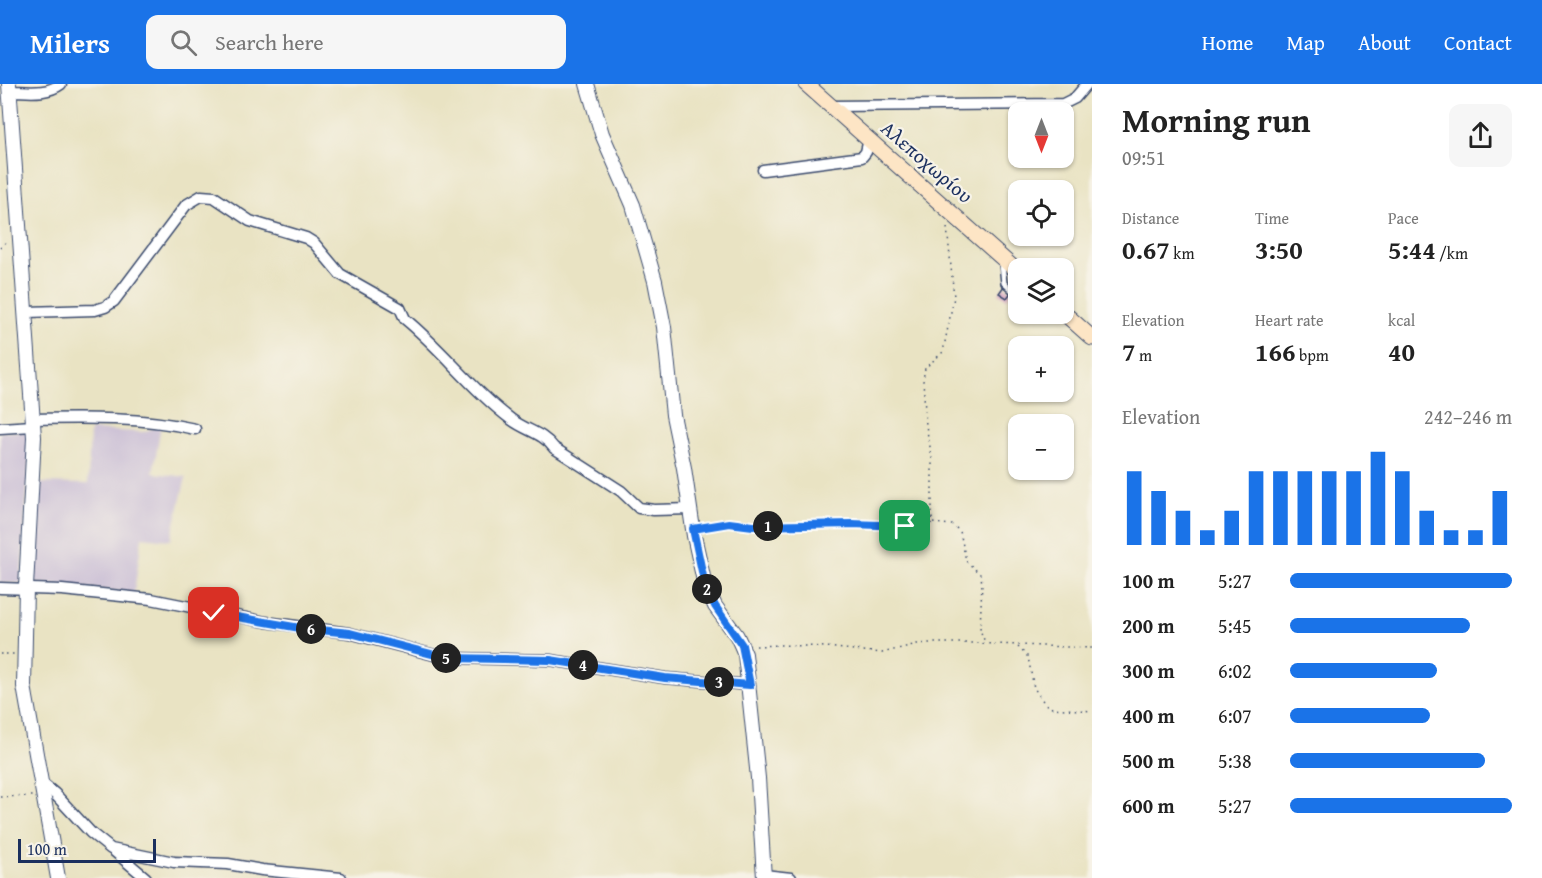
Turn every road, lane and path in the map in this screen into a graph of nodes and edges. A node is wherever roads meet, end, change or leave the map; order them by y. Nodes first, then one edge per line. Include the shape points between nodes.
1 (61, 84) edge
2 (587, 84) edge
3 (806, 84) edge
4 (1087, 84) edge
5 (9, 88) edge
6 (831, 105) junction
7 (869, 139) junction
8 (764, 170) dead end
9 (953, 213) junction
10 (1001, 256) junction
11 (1008, 263) edge
12 (1008, 286) edge
13 (27, 312) junction
14 (1074, 322) edge
15 (1092, 338) edge
16 (33, 422) junction
17 (0, 428) edge
18 (195, 429) dead end
19 (691, 509) junction
20 (932, 523) junction
21 (693, 529) junction
22 (26, 587) junction
23 (0, 588) edge
24 (985, 643) junction
25 (1018, 646) junction
26 (743, 647) junction
27 (1092, 648) edge
28 (0, 654) edge
29 (23, 654) junction
30 (750, 685) junction
31 (1092, 711) edge
32 (43, 789) junction
33 (0, 797) edge
34 (111, 849) junction
35 (764, 876) edge
36 (58, 878) edge
37 (146, 878) edge
38 (340, 878) edge
39 (791, 878) edge

1 - 5 street via 43,91
2 - 19 street via 602,134 633,205 655,281 673,415
3 - 6 main road, Αλεποχωρίου
4 - 6 street via 1075,99 1063,104
5 - 13 street
6 - 7 main road, Αλεποχωρίου
7 - 8 street via 862,157
7 - 9 main road, Αλεποχωρίου
9 - 10 main road, Αλεποχωρίου
9 - 20 path via 946,228 953,306 943,352 925,368 923,380 932,457
10 - 11 main road, Αλεποχωρίου
10 - 12 lane via 1004,283
13 - 16 street
13 - 19 street via 95,310 110,304 186,205 201,196 214,196 249,221 314,243 340,274 400,308 405,319 512,420 548,440 639,508
14 - 15 main road
16 - 17 street
16 - 18 street via 108,418
16 - 22 street
19 - 21 street
20 - 21 path via 729,523
20 - 24 path via 952,525 960,531 966,561 980,574 980,630
21 - 26 street via 706,588
22 - 23 street
22 - 29 street
22 - 30 street via 151,599 266,622 350,633 447,658 550,660 665,678
24 - 25 path
24 - 26 path via 916,644 882,653 780,645
25 - 27 path
25 - 31 path via 1031,662 1034,688 1044,704
26 - 30 street
28 - 29 path
29 - 32 street via 25,697
30 - 35 street
32 - 33 path
32 - 34 street via 54,793
32 - 36 street
34 - 37 street
34 - 38 street via 174,862 228,864
35 - 39 street

